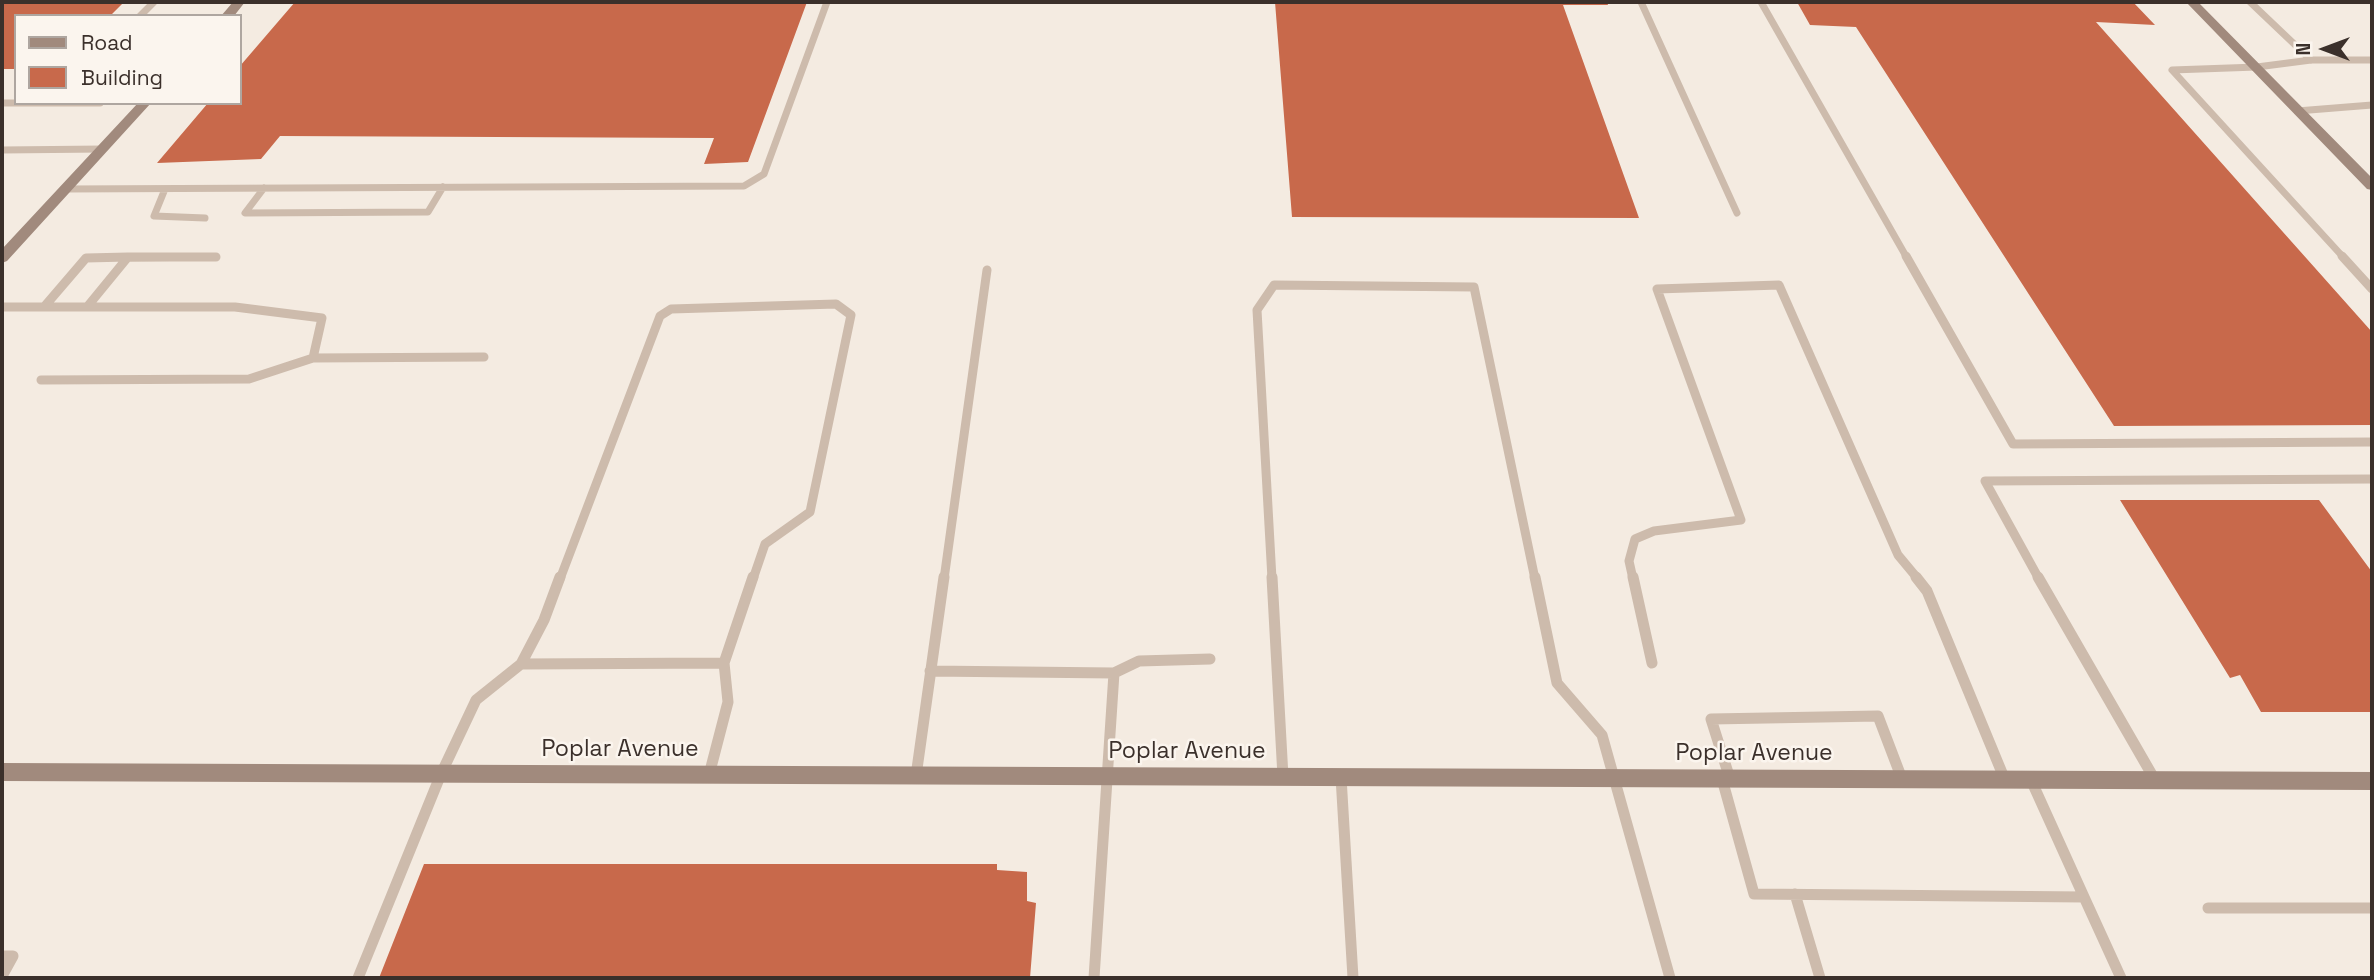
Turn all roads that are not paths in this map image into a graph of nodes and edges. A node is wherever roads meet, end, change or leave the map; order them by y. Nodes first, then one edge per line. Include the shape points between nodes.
1 (827, 2) edge
2 (1641, 2) edge
3 (1761, 2) edge
4 (2192, 2) edge
5 (2250, 2) edge
6 (2311, 60) junction
7 (2372, 60) edge
8 (2257, 66) junction
9 (143, 105) edge
10 (2372, 105) edge
11 (2297, 111) junction
12 (103, 149) junction
13 (2, 150) edge
14 (2372, 186) edge
15 (443, 187) junction
16 (165, 188) junction
17 (264, 188) junction
18 (66, 189) junction
19 (1737, 213) dead end
20 (205, 218) dead end
21 (128, 257) junction
22 (216, 257) dead end
23 (2, 258) edge
24 (987, 270) dead end
25 (2372, 289) edge
26 (2, 307) edge
27 (44, 307) junction
28 (88, 307) junction
29 (484, 357) dead end
30 (313, 358) junction
31 (41, 380) dead end
32 (2372, 442) edge
33 (2372, 479) edge
34 (1210, 659) dead end
35 (724, 663) junction
36 (1652, 663) dead end
37 (521, 664) junction
38 (930, 671) junction
39 (1114, 673) junction
40 (2, 772) edge
41 (440, 774) junction
42 (709, 775) junction
43 (916, 776) junction
44 (1108, 776) junction
45 (1283, 777) junction
46 (1341, 777) junction
47 (1616, 778) junction
48 (1726, 779) junction
49 (1902, 779) junction
50 (2005, 780) junction
51 (2031, 780) junction
52 (2155, 780) junction
53 (2372, 781) edge
54 (1795, 894) junction
55 (2084, 897) junction
56 (2208, 908) dead end
57 (2372, 908) edge
58 (2, 956) edge
59 (2, 976) edge
60 (358, 978) edge
61 (1094, 978) edge
62 (1353, 978) edge
63 (1670, 978) edge
64 (1820, 978) edge
65 (2121, 978) edge

1 - 15 lane via 764,174 744,186
2 - 19 lane
3 - 32 lane via 2012,444
4 - 8 street
5 - 6 lane
6 - 7 lane
6 - 8 lane
8 - 11 street
8 - 25 lane via 2172,70
9 - 12 street
10 - 11 lane
11 - 14 street
12 - 13 lane
12 - 18 street
15 - 17 lane
15 - 17 lane via 428,212 245,213
16 - 17 lane
16 - 18 lane
16 - 20 lane via 154,216
18 - 23 street
21 - 22 lane
21 - 27 lane via 86,258
21 - 28 lane
24 - 38 lane
26 - 27 lane
27 - 28 lane
28 - 30 lane via 235,307 322,318
29 - 30 lane
30 - 31 lane via 249,379
33 - 52 lane via 1985,481
34 - 39 lane via 1139,661
35 - 37 lane
35 - 37 lane via 765,544 810,512 851,315 836,304 671,309 660,316 544,620
35 - 42 lane via 728,702
36 - 50 lane via 1629,561 1635,538 1654,531 1741,520 1657,289 1779,285 1898,555 1927,591
37 - 41 lane via 476,701
38 - 39 lane
38 - 43 lane
39 - 44 lane
40 - 41 street, Poplar Avenue
41 - 42 street, Poplar Avenue
41 - 60 lane
42 - 43 street, Poplar Avenue
43 - 44 street, Poplar Avenue
44 - 45 street, Poplar Avenue
44 - 61 lane
45 - 46 street, Poplar Avenue
45 - 47 lane via 1257,310 1274,285 1474,287 1557,683 1602,735
46 - 47 street, Poplar Avenue
46 - 62 lane
47 - 48 street, Poplar Avenue
47 - 63 lane
48 - 49 street, Poplar Avenue
48 - 49 lane via 1711,719 1878,716
48 - 54 lane via 1754,894
49 - 50 street, Poplar Avenue
50 - 51 street, Poplar Avenue
51 - 52 street, Poplar Avenue
51 - 55 lane
52 - 53 street, Poplar Avenue
54 - 55 lane
54 - 64 lane
55 - 65 lane
56 - 57 lane
58 - 59 lane via 13,956

